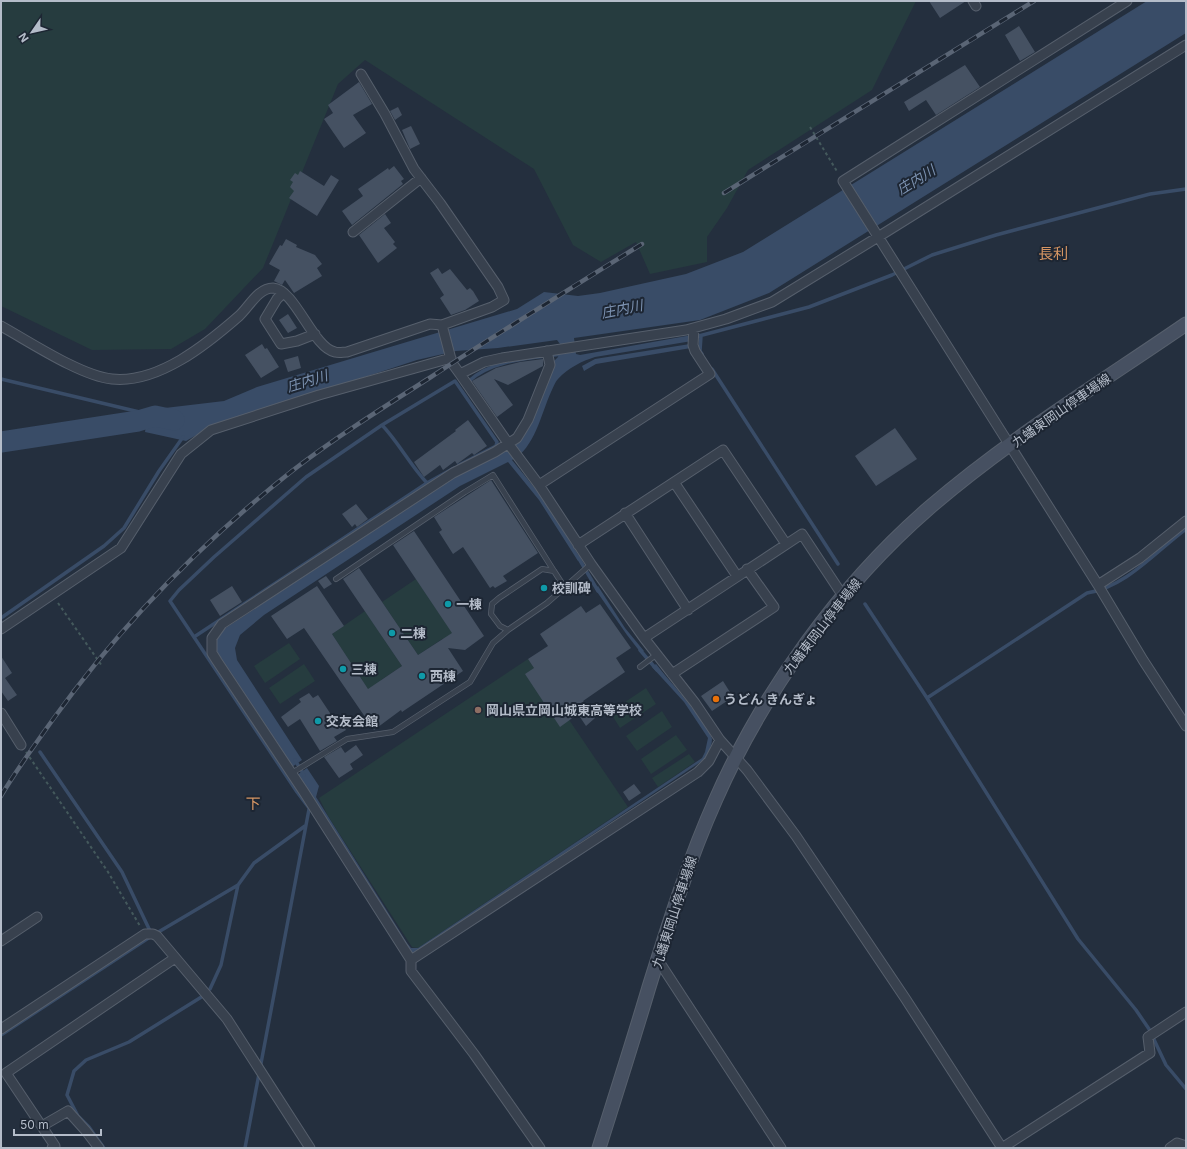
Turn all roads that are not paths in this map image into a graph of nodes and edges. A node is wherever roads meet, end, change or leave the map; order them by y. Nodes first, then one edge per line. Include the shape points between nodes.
1 (1126, 1) edge
2 (1186, 45) edge
3 (361, 74) dead end
4 (421, 178) junction
5 (353, 232) dead end
6 (877, 235) junction
7 (283, 293) junction
8 (1186, 324) edge
9 (1, 326) edge
10 (442, 327) junction
11 (694, 333) junction
12 (315, 334) junction
13 (548, 354) junction
14 (450, 356) junction
15 (460, 374) junction
16 (509, 445) junction
17 (1009, 445) junction
18 (674, 482) junction
19 (539, 485) junction
20 (625, 513) junction
21 (1186, 521) edge
22 (786, 544) junction
23 (578, 545) junction
24 (590, 565) junction
25 (747, 569) junction
26 (554, 571) junction
27 (737, 576) junction
28 (336, 579) dead end
29 (565, 588) junction
30 (1100, 589) junction
31 (843, 596) junction
32 (688, 610) junction
33 (1, 629) edge
34 (508, 630) junction
35 (644, 638) junction
36 (655, 656) junction
37 (640, 666) dead end
38 (672, 674) junction
39 (1, 713) edge
40 (1186, 726) edge
41 (720, 740) junction
42 (21, 745) road end
43 (736, 758) junction
44 (293, 772) junction
45 (37, 917) dead end
46 (1, 941) edge
47 (175, 958) junction
48 (411, 960) junction
49 (658, 960) junction
50 (1186, 1012) edge
51 (1, 1029) edge
52 (4, 1069) edge
53 (42, 1126) junction
54 (1186, 1146) edge
55 (55, 1147) edge
56 (998, 1147) edge
57 (99, 1148) edge
58 (310, 1148) edge
59 (540, 1148) edge
60 (599, 1148) edge
61 (781, 1148) edge
62 (1170, 1148) edge

1 - 6 street via 844,182
2 - 6 street
3 - 4 street
4 - 5 street
4 - 10 street via 493,280 504,300
6 - 11 street via 772,302
6 - 17 street
7 - 9 street via 274,288 265,290 240,315 181,361 164,370 133,378 113,379 91,374
7 - 12 street
7 - 12 street via 265,319 281,344
8 - 17 main road, 九蟠東岡山停車場線
10 - 12 street via 430,324 347,352 329,349
10 - 14 street
11 - 13 street via 575,347
11 - 19 street via 695,351 710,374
13 - 15 street via 484,362
13 - 16 street via 550,365 528,420 517,438
14 - 15 street
14 - 33 street via 211,430 181,454 121,548
15 - 16 street
16 - 19 street
16 - 44 street via 453,473 222,624 215,632 211,645 217,661
17 - 30 street
17 - 31 main road, 九蟠東岡山停車場線 via 929,508 892,542
18 - 20 street
18 - 22 street via 723,450
18 - 27 street
19 - 23 street
20 - 23 street
20 - 32 street
21 - 30 street
22 - 25 street
22 - 31 street via 802,534
23 - 24 street
24 - 29 lane
24 - 35 street
25 - 27 street
25 - 38 street via 774,607
26 - 28 lane via 493,475
26 - 29 lane
26 - 34 lane via 542,569 492,604 491,614 500,626
27 - 32 street
29 - 34 lane
30 - 40 street
31 - 43 main road, 九蟠東岡山停車場線 via 782,678
32 - 35 street
34 - 44 lane via 493,643 470,682 393,732 347,739
35 - 36 street
36 - 37 lane
36 - 38 street
38 - 41 street
39 - 42 street
41 - 43 street
41 - 48 street via 709,761 698,772
43 - 49 main road, 九蟠東岡山停車場線 via 694,849
43 - 56 street via 800,843 905,998
44 - 48 street
45 - 46 street
47 - 51 street via 151,935
47 - 52 street
47 - 58 street via 228,1019
48 - 59 street via 411,971 474,1054
49 - 60 main road, 九蟠東岡山停車場線
49 - 61 street
50 - 56 street via 1148,1037 1150,1053
52 - 53 street
53 - 55 street
53 - 57 street via 68,1111
54 - 62 street via 1177,1144

